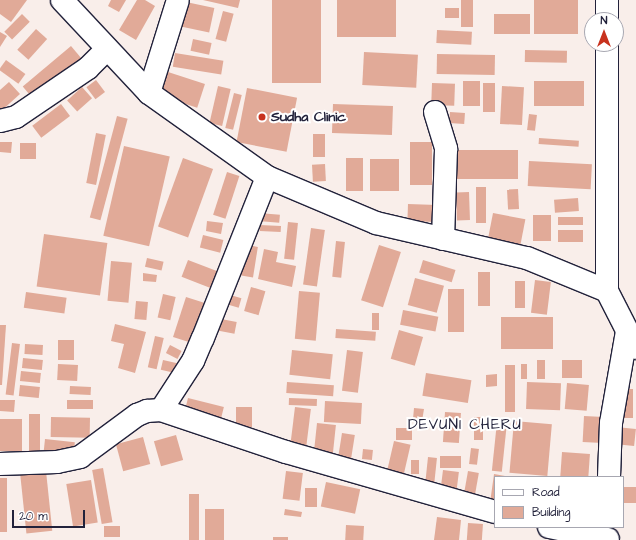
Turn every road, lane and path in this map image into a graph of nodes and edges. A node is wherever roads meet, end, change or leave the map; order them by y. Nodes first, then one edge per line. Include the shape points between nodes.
1 (62, 0) edge
2 (178, 0) edge
3 (607, 0) edge
4 (607, 12) edge
5 (107, 48) junction
6 (607, 52) edge
7 (149, 94) junction
8 (435, 112) dead end
9 (0, 121) edge
10 (267, 177) junction
11 (443, 239) junction
12 (607, 291) junction
13 (632, 339) edge
14 (161, 410) junction
15 (0, 464) edge
16 (609, 476) edge
17 (494, 512) edge
18 (556, 528) edge
19 (608, 535) edge

1 - 5 street
2 - 7 street
3 - 4 street
5 - 7 street
5 - 9 street via 88,68 16,117
6 - 12 street
7 - 10 street
8 - 11 street via 446,149
10 - 11 street via 376,224
10 - 14 street via 193,361
11 - 12 street via 527,258
12 - 13 street
13 - 16 street via 611,423
14 - 15 street via 137,415 80,457 57,462
14 - 17 street via 286,452
18 - 19 street

